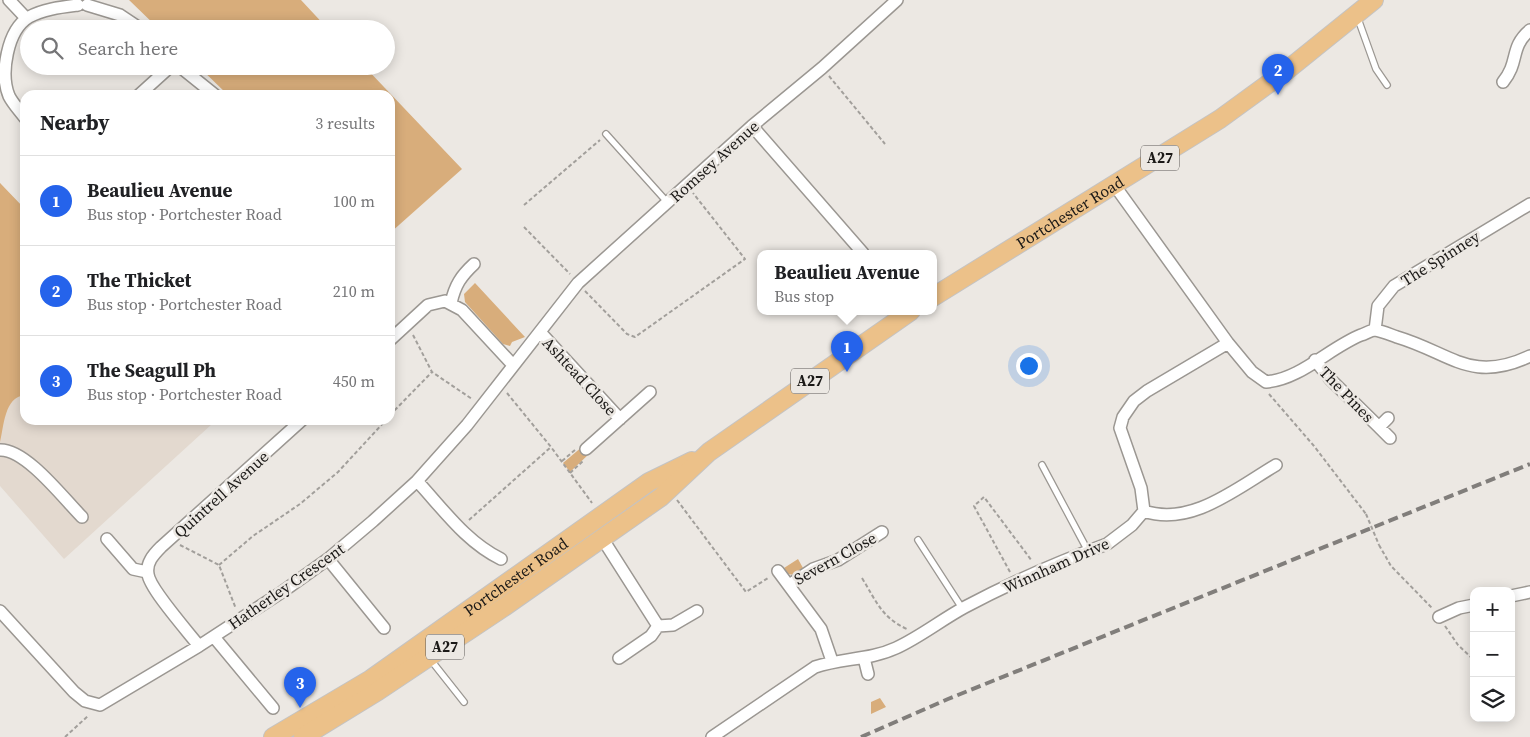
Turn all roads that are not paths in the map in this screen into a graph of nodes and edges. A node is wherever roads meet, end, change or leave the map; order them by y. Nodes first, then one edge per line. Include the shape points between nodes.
1 (9, 0) edge
2 (897, 0) edge
3 (1374, 0) edge
4 (1356, 14) junction
5 (26, 18) joint
6 (128, 20) edge
7 (20, 27) edge
8 (1530, 30) edge
9 (161, 75) edge
10 (190, 75) edge
11 (1502, 82) dead end
12 (1386, 85) dead end
13 (145, 90) edge
14 (208, 90) edge
15 (20, 111) edge
16 (752, 126) junction
17 (606, 134) road end
18 (1115, 186) junction
19 (668, 203) junction
20 (1530, 204) edge
21 (861, 250) edge
22 (474, 264) dead end
23 (937, 295) edge
24 (451, 303) junction
25 (905, 315) edge
26 (1375, 330) junction
27 (540, 332) junction
28 (395, 336) edge
29 (1228, 343) junction
30 (1530, 356) edge
31 (1315, 360) junction
32 (513, 365) junction
33 (650, 392) dead end
34 (1388, 418) dead end
35 (620, 419) junction
36 (296, 425) edge
37 (1379, 427) junction
38 (1390, 438) dead end
39 (586, 449) road end
40 (0, 450) edge
41 (709, 452) junction
42 (1276, 464) dead end
43 (1042, 466) dead end
44 (417, 481) junction
45 (1144, 511) junction
46 (82, 516) dead end
47 (882, 532) dead end
48 (602, 538) junction
49 (107, 539) dead end
50 (918, 540) dead end
51 (1088, 551) junction
52 (328, 558) junction
53 (502, 559) dead end
54 (778, 571) road end
55 (147, 572) junction
56 (789, 584) junction
57 (1530, 592) edge
58 (1515, 595) edge
59 (1470, 606) edge
60 (962, 608) junction
61 (0, 611) edge
62 (697, 611) dead end
63 (1439, 617) road end
64 (658, 626) junction
65 (384, 628) dead end
66 (214, 637) junction
67 (199, 646) junction
68 (429, 658) junction
69 (619, 658) dead end
70 (864, 658) junction
71 (832, 661) junction
72 (868, 674) dead end
73 (464, 702) dead end
74 (273, 708) dead end
75 (273, 737) edge
76 (303, 737) edge
77 (712, 737) edge

1 - 5 street
2 - 16 street, Romsey Avenue
3 - 4 main road, Portchester Road / A27
4 - 12 lane via 1376,69
4 - 18 main road, Portchester Road / A27 via 1249,99
5 - 6 street via 83,5
7 - 15 street via 13,38 5,67 9,96
8 - 11 street via 1518,41 1512,66
9 - 13 street
10 - 14 street
16 - 19 street, Romsey Avenue
16 - 21 street
17 - 19 lane
18 - 23 main road, Portchester Road / A27
18 - 29 street
19 - 27 street, Romsey Avenue via 578,283
20 - 26 street, The Spinney via 1394,286 1378,306
22 - 24 street via 461,276
24 - 28 street via 428,305
24 - 32 street via 462,310
25 - 41 main road, Portchester Road / A27
26 - 30 street via 1479,368 1504,366
26 - 31 street via 1345,342
27 - 32 street, Hatherley Crescent
27 - 35 street, Ashtead Close
29 - 31 street via 1252,372 1266,382 1285,378
29 - 45 street via 1147,391 1134,401 1123,417 1120,428 1141,488
31 - 37 street, The Pines
32 - 44 street, Hatherley Crescent
33 - 35 street, Ashtead Close
34 - 37 street, The Pines
35 - 39 street, Ashtead Close
36 - 55 street, Quintrell Avenue via 169,540 153,556
37 - 38 street, The Pines
40 - 46 street via 16,454 28,462
41 - 48 main road, Portchester Road / A27 via 661,497
41 - 75 main road, Portchester Road / A27 via 649,482 371,679
42 - 45 street via 1202,508 1171,516
43 - 51 lane
44 - 52 street, Hatherley Crescent
44 - 53 street via 481,548
45 - 51 street, Winnham Drive via 1120,536
47 - 56 street, Severn Close via 838,560 813,569
48 - 64 street
48 - 68 main road, Portchester Road / A27
49 - 55 street via 133,569
50 - 60 lane
51 - 60 street, Winnham Drive via 1015,581
52 - 65 street
52 - 66 street, Hatherley Crescent
54 - 56 street, Severn Close
55 - 67 street via 152,584
56 - 71 street, Severn Close via 821,629
57 - 58 street
59 - 63 street
60 - 70 street, Winnham Drive via 898,648
61 - 67 street, Hatherley Crescent via 74,692 85,701 100,705
62 - 64 street via 673,625
64 - 69 street via 651,636
66 - 67 street, Hatherley Crescent
66 - 74 street
68 - 73 lane
68 - 76 main road, Portchester Road / A27
70 - 71 street, Winnham Drive
70 - 72 street
71 - 77 street, Winnham Drive via 815,666

